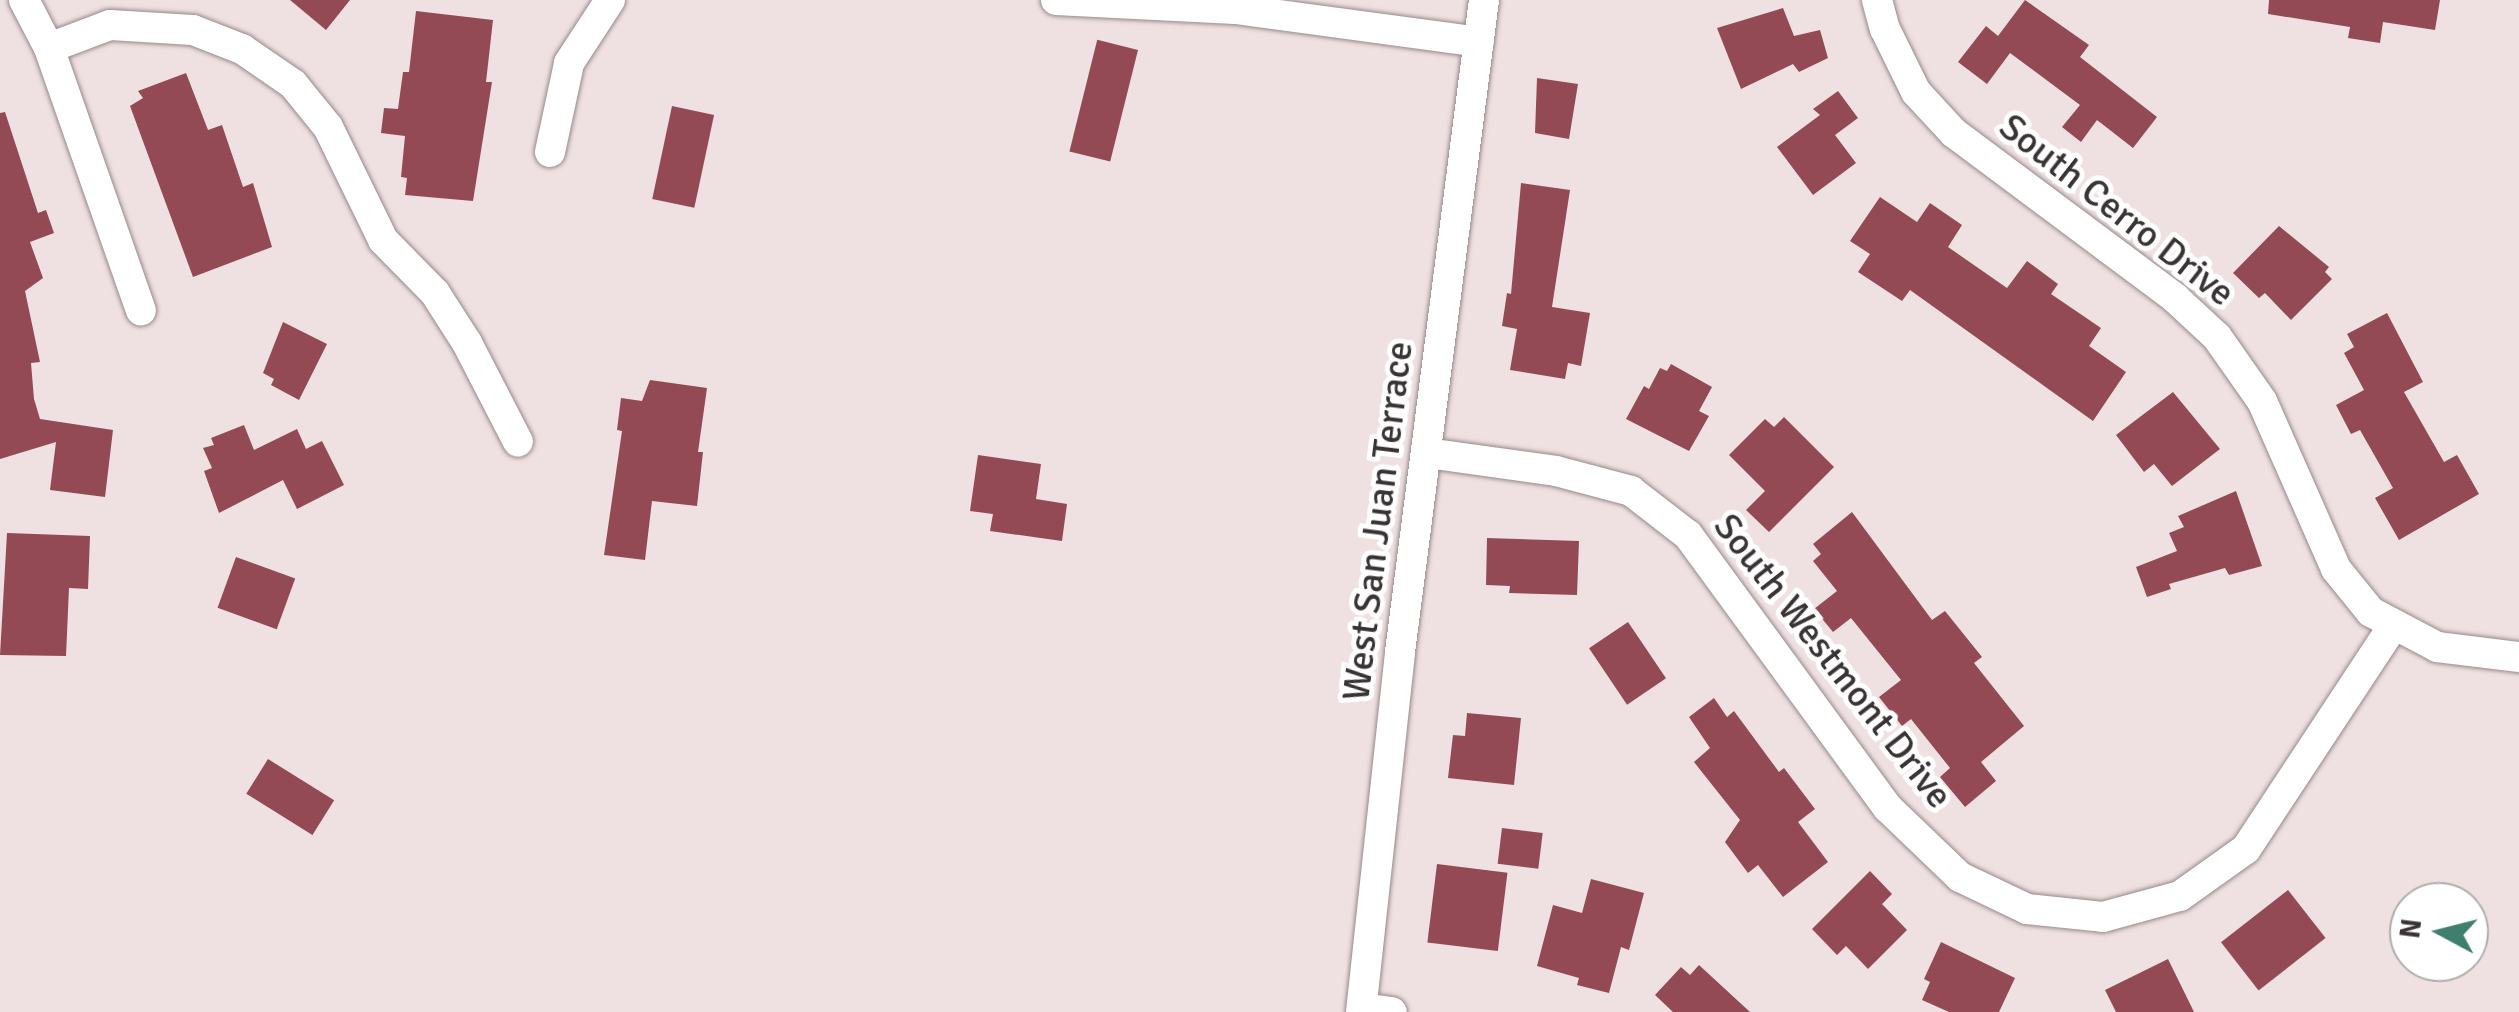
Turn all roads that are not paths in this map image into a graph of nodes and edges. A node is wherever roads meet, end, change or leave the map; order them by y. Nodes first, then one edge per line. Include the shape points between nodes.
1 (24, 0) edge
2 (610, 0) edge
3 (1056, 0) edge
4 (1484, 0) edge
5 (1877, 0) edge
6 (1479, 42) junction
7 (49, 48) junction
8 (550, 152) dead end
9 (141, 310) dead end
10 (518, 442) dead end
11 (1427, 453) junction
12 (2393, 626) junction
13 (2519, 657) edge
14 (1361, 1010) edge
15 (1392, 1012) edge

1 - 7 street
2 - 8 street via 569,63
3 - 6 street via 1235,9
4 - 6 street, West San Juan Terrace
5 - 12 street, South Cerro Drive via 1916,92 1954,134 2175,298 2217,338 2262,401 2336,569
6 - 11 street, West San Juan Terrace
7 - 9 street
7 - 10 street via 110,26 193,30 242,49 293,84 328,127 383,240 434,292 467,343
11 - 12 street, South Westmont Drive via 1556,471 1631,491 1688,535 1888,808 1960,877 2027,910 2103,918 2180,896 2246,849
11 - 14 street, West San Juan Terrace
12 - 13 street, South Cerro Drive via 2438,647
14 - 15 street

